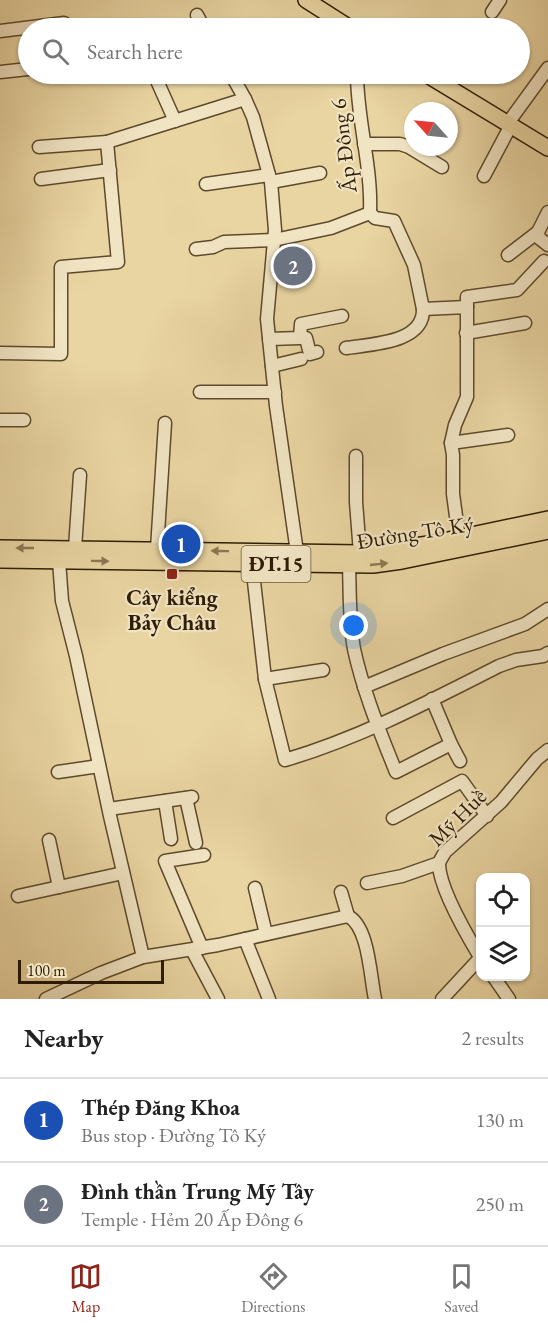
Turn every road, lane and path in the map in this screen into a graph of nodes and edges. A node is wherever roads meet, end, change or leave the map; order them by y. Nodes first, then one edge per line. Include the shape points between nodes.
1 (500, 0) edge
2 (311, 1) edge
3 (492, 12) dead end
4 (197, 15) dead end
5 (199, 18) edge
6 (336, 18) edge
7 (18, 29) edge
8 (0, 31) edge
9 (548, 68) edge
10 (18, 70) edge
11 (0, 72) edge
12 (158, 84) edge
13 (237, 84) edge
14 (357, 84) edge
15 (443, 84) edge
16 (245, 99) junction
17 (175, 121) junction
18 (509, 124) junction
19 (108, 142) junction
20 (364, 144) junction
21 (39, 147) dead end
22 (548, 148) edge
23 (442, 167) dead end
24 (110, 170) junction
25 (320, 173) dead end
26 (484, 176) dead end
27 (270, 178) junction
28 (41, 179) dead end
29 (206, 184) dead end
30 (548, 212) edge
31 (370, 213) junction
32 (537, 232) junction
33 (274, 240) junction
34 (548, 245) edge
35 (196, 249) dead end
36 (508, 255) dead end
37 (547, 260) edge
38 (467, 302) junction
39 (423, 309) junction
40 (342, 316) dead end
41 (525, 323) dead end
42 (466, 333) junction
43 (307, 337) junction
44 (269, 339) junction
45 (346, 348) dead end
46 (317, 352) dead end
47 (0, 353) edge
48 (301, 359) dead end
49 (272, 366) junction
50 (200, 392) dead end
51 (275, 392) junction
52 (0, 420) edge
53 (24, 420) dead end
54 (165, 423) dead end
55 (508, 435) dead end
56 (451, 442) junction
57 (356, 456) dead end
58 (80, 476) dead end
59 (548, 519) edge
60 (548, 531) edge
61 (459, 538) junction
62 (0, 548) edge
63 (75, 548) junction
64 (158, 549) junction
65 (360, 553) junction
66 (251, 557) junction
67 (298, 558) junction
68 (0, 560) edge
69 (59, 561) junction
70 (349, 565) junction
71 (548, 609) edge
72 (548, 653) edge
73 (323, 670) dead end
74 (265, 679) junction
75 (364, 687) junction
76 (432, 699) junction
77 (377, 725) junction
78 (451, 744) junction
79 (548, 750) edge
80 (460, 761) dead end
81 (99, 766) junction
82 (58, 772) dead end
83 (165, 801) junction
84 (109, 809) junction
85 (487, 816) junction
86 (393, 818) dead end
87 (171, 839) dead end
88 (49, 840) dead end
89 (196, 843) dead end
90 (204, 855) dead end
91 (439, 863) junction
92 (123, 873) junction
93 (367, 883) dead end
94 (59, 887) junction
95 (255, 888) dead end
96 (341, 892) dead end
97 (18, 896) dead end
98 (348, 916) junction
99 (266, 934) junction
100 (245, 939) junction
101 (197, 949) junction
102 (476, 950) edge
103 (143, 957) junction
104 (476, 961) edge
105 (496, 981) edge
106 (46, 999) edge
107 (218, 999) edge
108 (269, 999) edge
109 (375, 999) edge
110 (442, 999) edge
111 (509, 999) edge

1 - 3 street
2 - 6 main road
4 - 5 street
7 - 8 street
9 - 18 street
10 - 11 street
12 - 17 street
13 - 16 street
14 - 20 street, Ấp Đông 6
15 - 18 main road
16 - 17 street
16 - 27 street
17 - 19 street
18 - 22 main road
18 - 26 street
19 - 21 street
19 - 24 street
20 - 23 street via 400,144
20 - 31 street, Ấp Đông 6 via 371,187
24 - 28 street
24 - 47 street via 118,262 61,267 61,354
25 - 27 street
27 - 29 street
27 - 33 street
30 - 32 street
31 - 33 street via 331,228
31 - 39 street via 375,218 394,221 414,265
32 - 34 street
32 - 36 street
33 - 35 street via 224,242
33 - 44 street via 267,319
37 - 38 street via 517,290
38 - 39 street
38 - 42 street
39 - 45 street via 418,326 396,340
40 - 43 street via 301,324
41 - 42 street
42 - 56 street via 467,397
43 - 44 street
43 - 46 street via 310,354
44 - 49 street
48 - 49 street
49 - 51 street
50 - 51 street
51 - 67 street
52 - 53 street
54 - 64 street
55 - 56 street
56 - 61 street
57 - 65 street
58 - 63 street
59 - 61 main road, Đường Tô Ký / ĐT.15
70 -> 60 main road, Đường Tô Ký / ĐT.15 via 402,561
61 - 65 main road, Đường Tô Ký / ĐT.15
63 -> 62 main road, Đường Tô Ký / ĐT.15
63 - 64 main road, Đường Tô Ký / ĐT.15
66 -> 64 main road, Đường Tô Ký / ĐT.15
65 - 67 main road, Đường Tô Ký / ĐT.15
66 - 67 main road, Đường Tô Ký / ĐT.15
69 -> 66 main road, Đường Tô Ký / ĐT.15
66 - 74 street
67 - 70 main road, Đường Tô Ký / ĐT.15
68 - 69 main road, Đường Tô Ký / ĐT.15
69 - 81 street via 62,601
70 - 75 street via 354,648
71 - 75 street via 525,624
72 - 76 street via 499,666
73 - 74 street
74 - 77 street via 285,760
75 - 77 street
76 - 77 street
76 - 78 street
77 - 78 street via 396,772
78 - 80 street
79 - 85 street, Mỹ Huề
81 - 82 street
81 - 84 street
83 - 84 street
83 - 87 street
83 - 89 street via 189,797
84 - 92 street
85 - 86 street via 462,781
85 - 91 street, Mỹ Huề via 445,852
88 - 94 street
90 - 101 street via 165,861
91 - 93 street
91 - 102 street, Mỹ Huề via 459,922
92 - 94 street
92 - 103 street
94 - 97 street
95 - 99 street
96 - 98 street
98 - 99 street
98 - 109 street via 355,920 365,944
99 - 100 street
100 - 101 street
100 - 108 street
101 - 103 street
101 - 107 street
103 - 106 street
104 - 110 street
105 - 111 street

